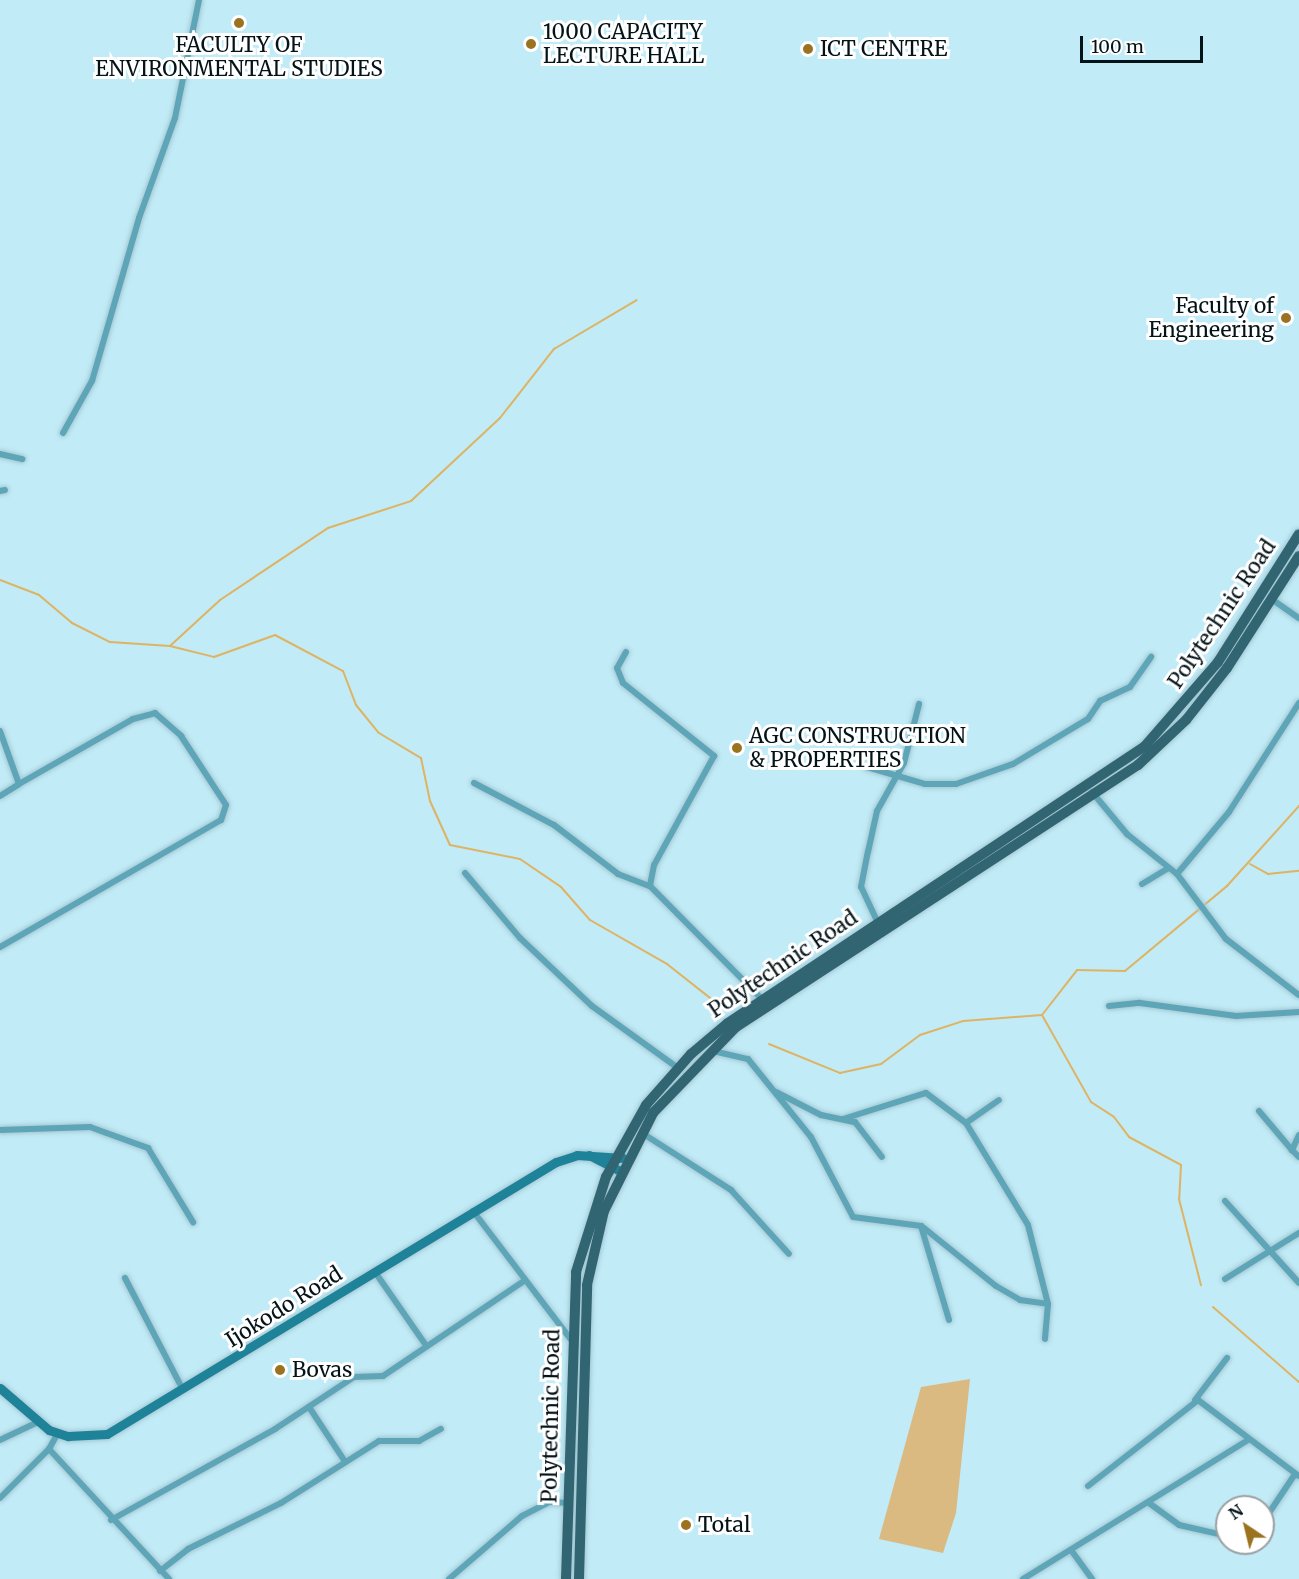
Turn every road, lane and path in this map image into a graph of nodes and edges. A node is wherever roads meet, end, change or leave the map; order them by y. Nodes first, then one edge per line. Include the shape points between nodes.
1 (199, 0) edge
2 (63, 433) dead end
3 (0, 454) edge
4 (22, 459) dead end
5 (1299, 534) edge
6 (1299, 556) edge
7 (1266, 596) junction
8 (1299, 618) edge
9 (626, 652) dead end
10 (1151, 657) dead end
11 (1299, 703) edge
12 (919, 704) dead end
13 (0, 731) edge
14 (867, 767) dead end
15 (898, 778) junction
16 (474, 783) dead end
17 (19, 784) junction
18 (1092, 791) junction
19 (0, 796) edge
20 (1169, 868) junction
21 (465, 873) dead end
22 (1177, 874) junction
23 (1142, 884) dead end
24 (650, 886) junction
25 (878, 923) junction
26 (0, 947) edge
27 (1299, 995) edge
28 (762, 999) junction
29 (1109, 1006) dead end
30 (1299, 1012) edge
31 (710, 1051) junction
32 (678, 1068) junction
33 (773, 1090) junction
34 (999, 1100) dead end
35 (1259, 1111) dead end
36 (843, 1119) junction
37 (966, 1123) junction
38 (0, 1130) edge
39 (642, 1132) junction
40 (1299, 1135) edge
41 (1292, 1150) junction
42 (589, 1155) junction
43 (882, 1156) dead end
44 (1299, 1157) edge
45 (621, 1158) junction
46 (615, 1169) junction
47 (1225, 1201) dead end
48 (473, 1211) junction
49 (193, 1222) dead end
50 (921, 1226) junction
51 (1299, 1233) edge
52 (789, 1254) dead end
53 (1269, 1256) junction
54 (375, 1272) junction
55 (125, 1278) dead end
56 (1225, 1279) dead end
57 (524, 1281) junction
58 (1299, 1283) edge
59 (1048, 1304) junction
60 (949, 1320) dead end
61 (1045, 1339) dead end
62 (572, 1341) junction
63 (425, 1344) junction
64 (1227, 1359) dead end
65 (0, 1388) edge
66 (183, 1390) junction
67 (1195, 1401) junction
68 (309, 1407) junction
69 (38, 1422) junction
70 (441, 1430) dead end
71 (58, 1433) junction
72 (0, 1440) edge
73 (1248, 1440) junction
74 (49, 1449) junction
75 (344, 1460) junction
76 (1297, 1475) edge
77 (1088, 1486) dead end
78 (0, 1498) edge
79 (569, 1503) junction
80 (1149, 1503) junction
81 (1275, 1505) edge
82 (111, 1520) junction
83 (1215, 1533) edge
84 (1071, 1550) junction
85 (160, 1571) junction
86 (169, 1579) edge
87 (449, 1579) edge
88 (566, 1579) edge
89 (579, 1579) edge
90 (1023, 1579) edge
91 (1092, 1579) edge

1 - 2 street via 175,118 139,218 92,381
3 - 4 street
5 - 7 main road, Polytechnic Road
6 - 7 main road, Polytechnic Road
7 - 8 street
7 - 18 main road, Polytechnic Road via 1227,669 1186,720
9 - 24 street via 617,668 623,683 714,756 654,865
10 - 15 street via 1130,687 1100,701 1088,719 1013,764 956,784
11 - 22 street via 1228,813
12 - 15 street
13 - 17 street
14 - 15 street
15 - 25 street via 877,811 861,887
16 - 24 street via 554,825 618,874
17 - 19 street
17 - 26 street via 133,719 155,713 181,736 224,796 226,813
18 - 20 street via 1127,834
18 - 25 main road, Polytechnic Road
18 - 31 main road, Polytechnic Road via 736,1027
20 - 22 street
20 - 23 street
21 - 32 street via 520,938 592,1006
22 - 27 street via 1233,946
24 - 28 street
25 - 28 main road, Polytechnic Road
28 - 32 main road, Polytechnic Road
29 - 30 street via 1140,1003 1236,1016
31 - 33 street via 748,1059
31 - 39 main road, Polytechnic Road via 665,1098
32 - 45 main road, Polytechnic Road
33 - 36 street via 821,1115
33 - 50 street via 811,1137 853,1216
34 - 37 street
35 - 41 street
36 - 37 street via 926,1093
36 - 43 street via 861,1127
37 - 59 street via 1028,1224
38 - 49 street via 90,1127 148,1148
39 - 45 main road, Polytechnic Road
39 - 52 street via 731,1190
40 - 41 street
41 - 44 street
42 - 45 main road, Ijokodo Road
42 - 46 main road
42 - 48 main road, Ijokodo Road via 556,1162
45 - 46 main road, Polytechnic Road
46 - 62 main road, Polytechnic Road via 580,1253
46 - 89 main road, Polytechnic Road via 587,1285
47 - 53 street
48 - 54 main road, Ijokodo Road
48 - 57 street
50 - 59 street via 996,1286 1020,1300
50 - 60 street
51 - 53 street
53 - 56 street
53 - 58 street
54 - 63 street
54 - 66 main road, Ijokodo Road
55 - 66 street
57 - 62 street
57 - 63 street
59 - 61 street
62 - 79 main road, Polytechnic Road
63 - 68 street via 383,1376 354,1377
64 - 67 street
65 - 69 main road, Ijokodo Road
66 - 71 main road, Ijokodo Road via 106,1434
67 - 73 street
67 - 77 street via 1130,1458
68 - 75 street
68 - 82 street
69 - 71 main road, Ijokodo Road
69 - 72 street
70 - 75 street via 419,1441 379,1441
71 - 74 street
73 - 76 street
73 - 80 street
74 - 78 street
74 - 82 street
75 - 85 street via 281,1503 188,1549
76 - 81 street
79 - 87 street via 549,1502 522,1516
79 - 88 main road, Polytechnic Road
80 - 83 street via 1179,1525
80 - 84 street
82 - 85 street
84 - 90 street
84 - 91 street
85 - 86 street

